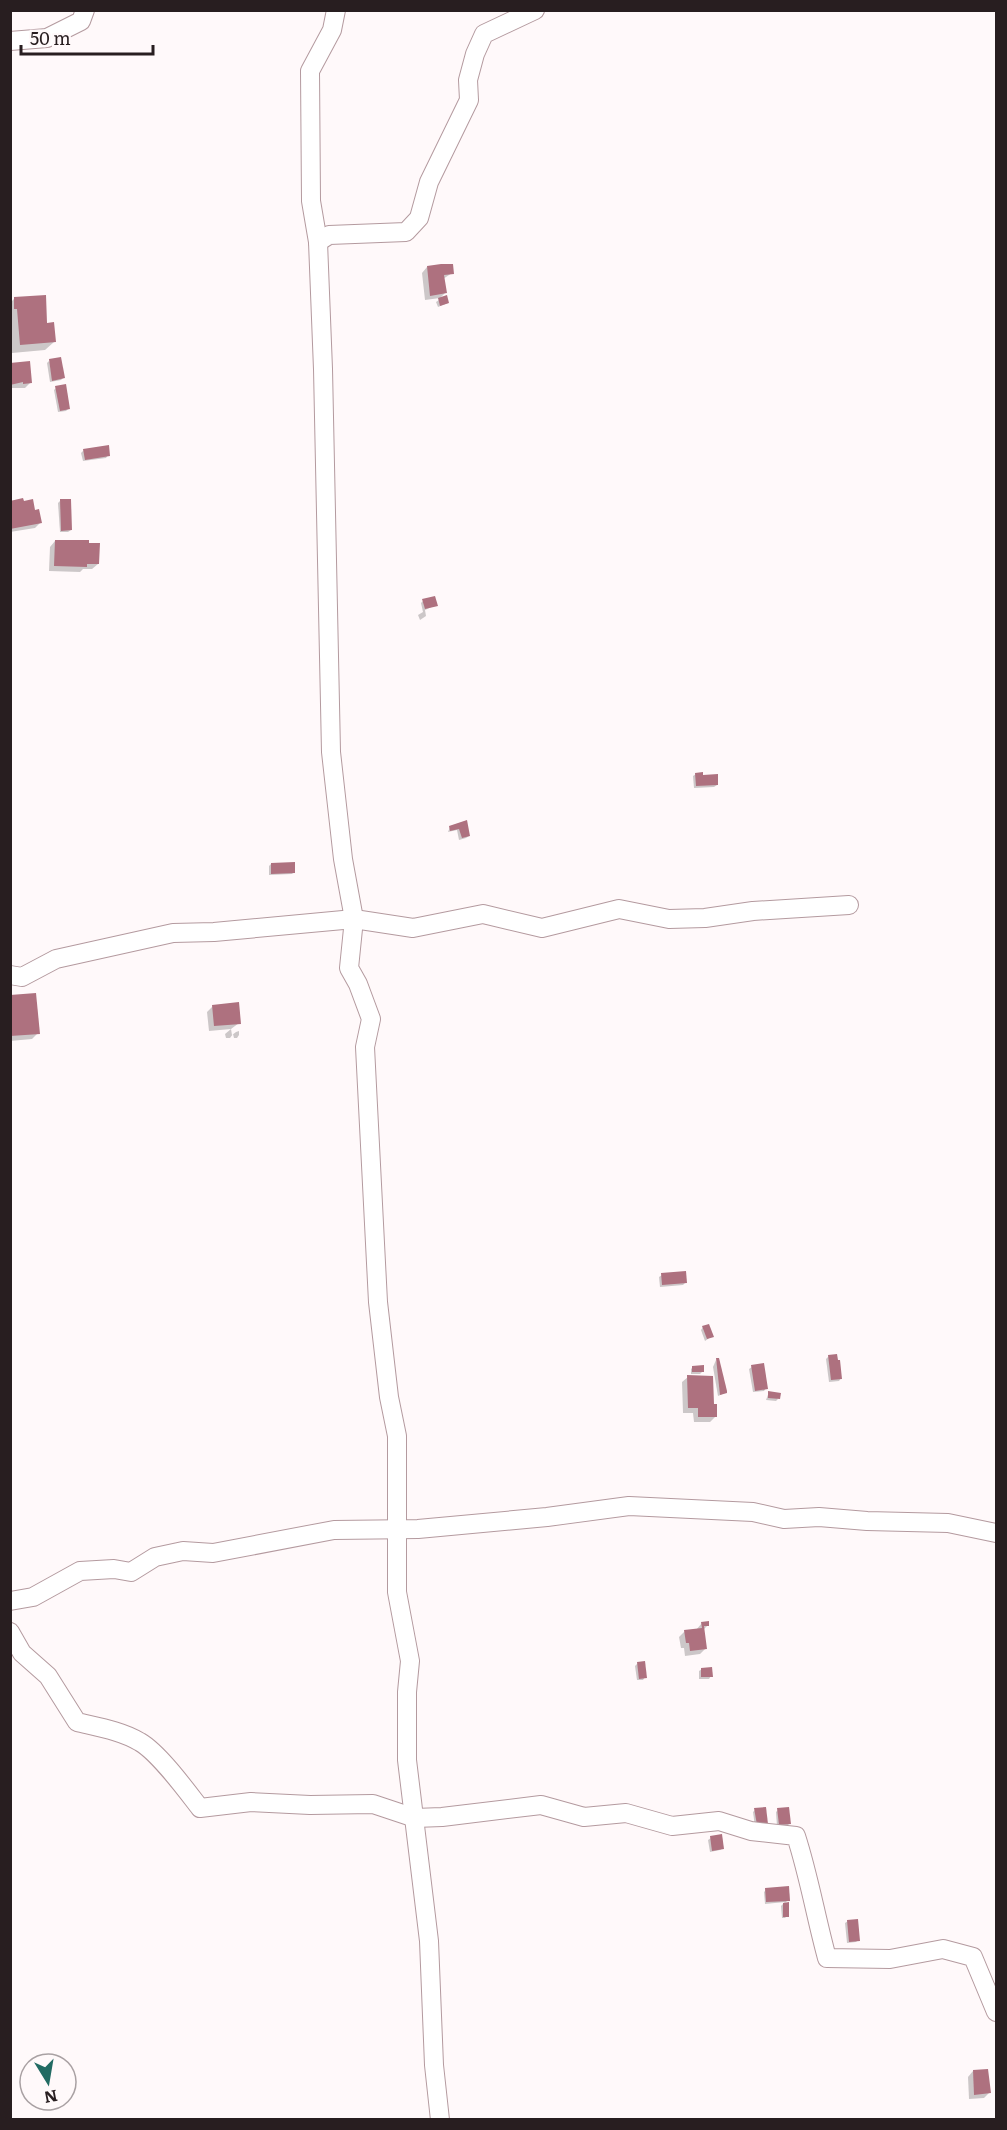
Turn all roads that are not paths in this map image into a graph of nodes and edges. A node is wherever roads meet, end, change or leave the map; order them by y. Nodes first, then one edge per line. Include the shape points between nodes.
1 (85, 10) edge
2 (336, 10) edge
3 (535, 10) edge
4 (10, 41) edge
5 (318, 242) junction
6 (849, 904) dead end
7 (354, 919) junction
8 (10, 975) edge
9 (396, 1530) junction
10 (996, 1533) edge
11 (10, 1601) edge
12 (10, 1632) edge
13 (415, 1818) junction
14 (996, 2012) edge
15 (440, 2120) edge

1 - 4 street via 81,21 47,38
2 - 5 street via 332,30 310,71 311,201
3 - 5 street via 484,34 468,80 469,100 429,182 419,218 406,232 328,235
5 - 7 street via 331,752
6 - 7 street via 669,919 618,909 542,928 483,914 413,928
7 - 8 street via 173,933 56,959 22,977
7 - 9 street via 349,968 371,1019 365,1047 378,1302 397,1436
9 - 10 street via 629,1506 753,1512 784,1520 819,1517 948,1523
9 - 11 street via 334,1530 213,1553 183,1551 155,1557 131,1572 80,1571 33,1597
9 - 13 street via 397,1592 410,1661 407,1760
12 - 13 street via 22,1653 48,1676 77,1722 141,1742 200,1808 251,1802 373,1804
13 - 14 street via 542,1805 584,1817 626,1813 672,1826 719,1821 751,1831 796,1836 827,1958 890,1959 943,1949 973,1957
13 - 15 street via 429,1941

